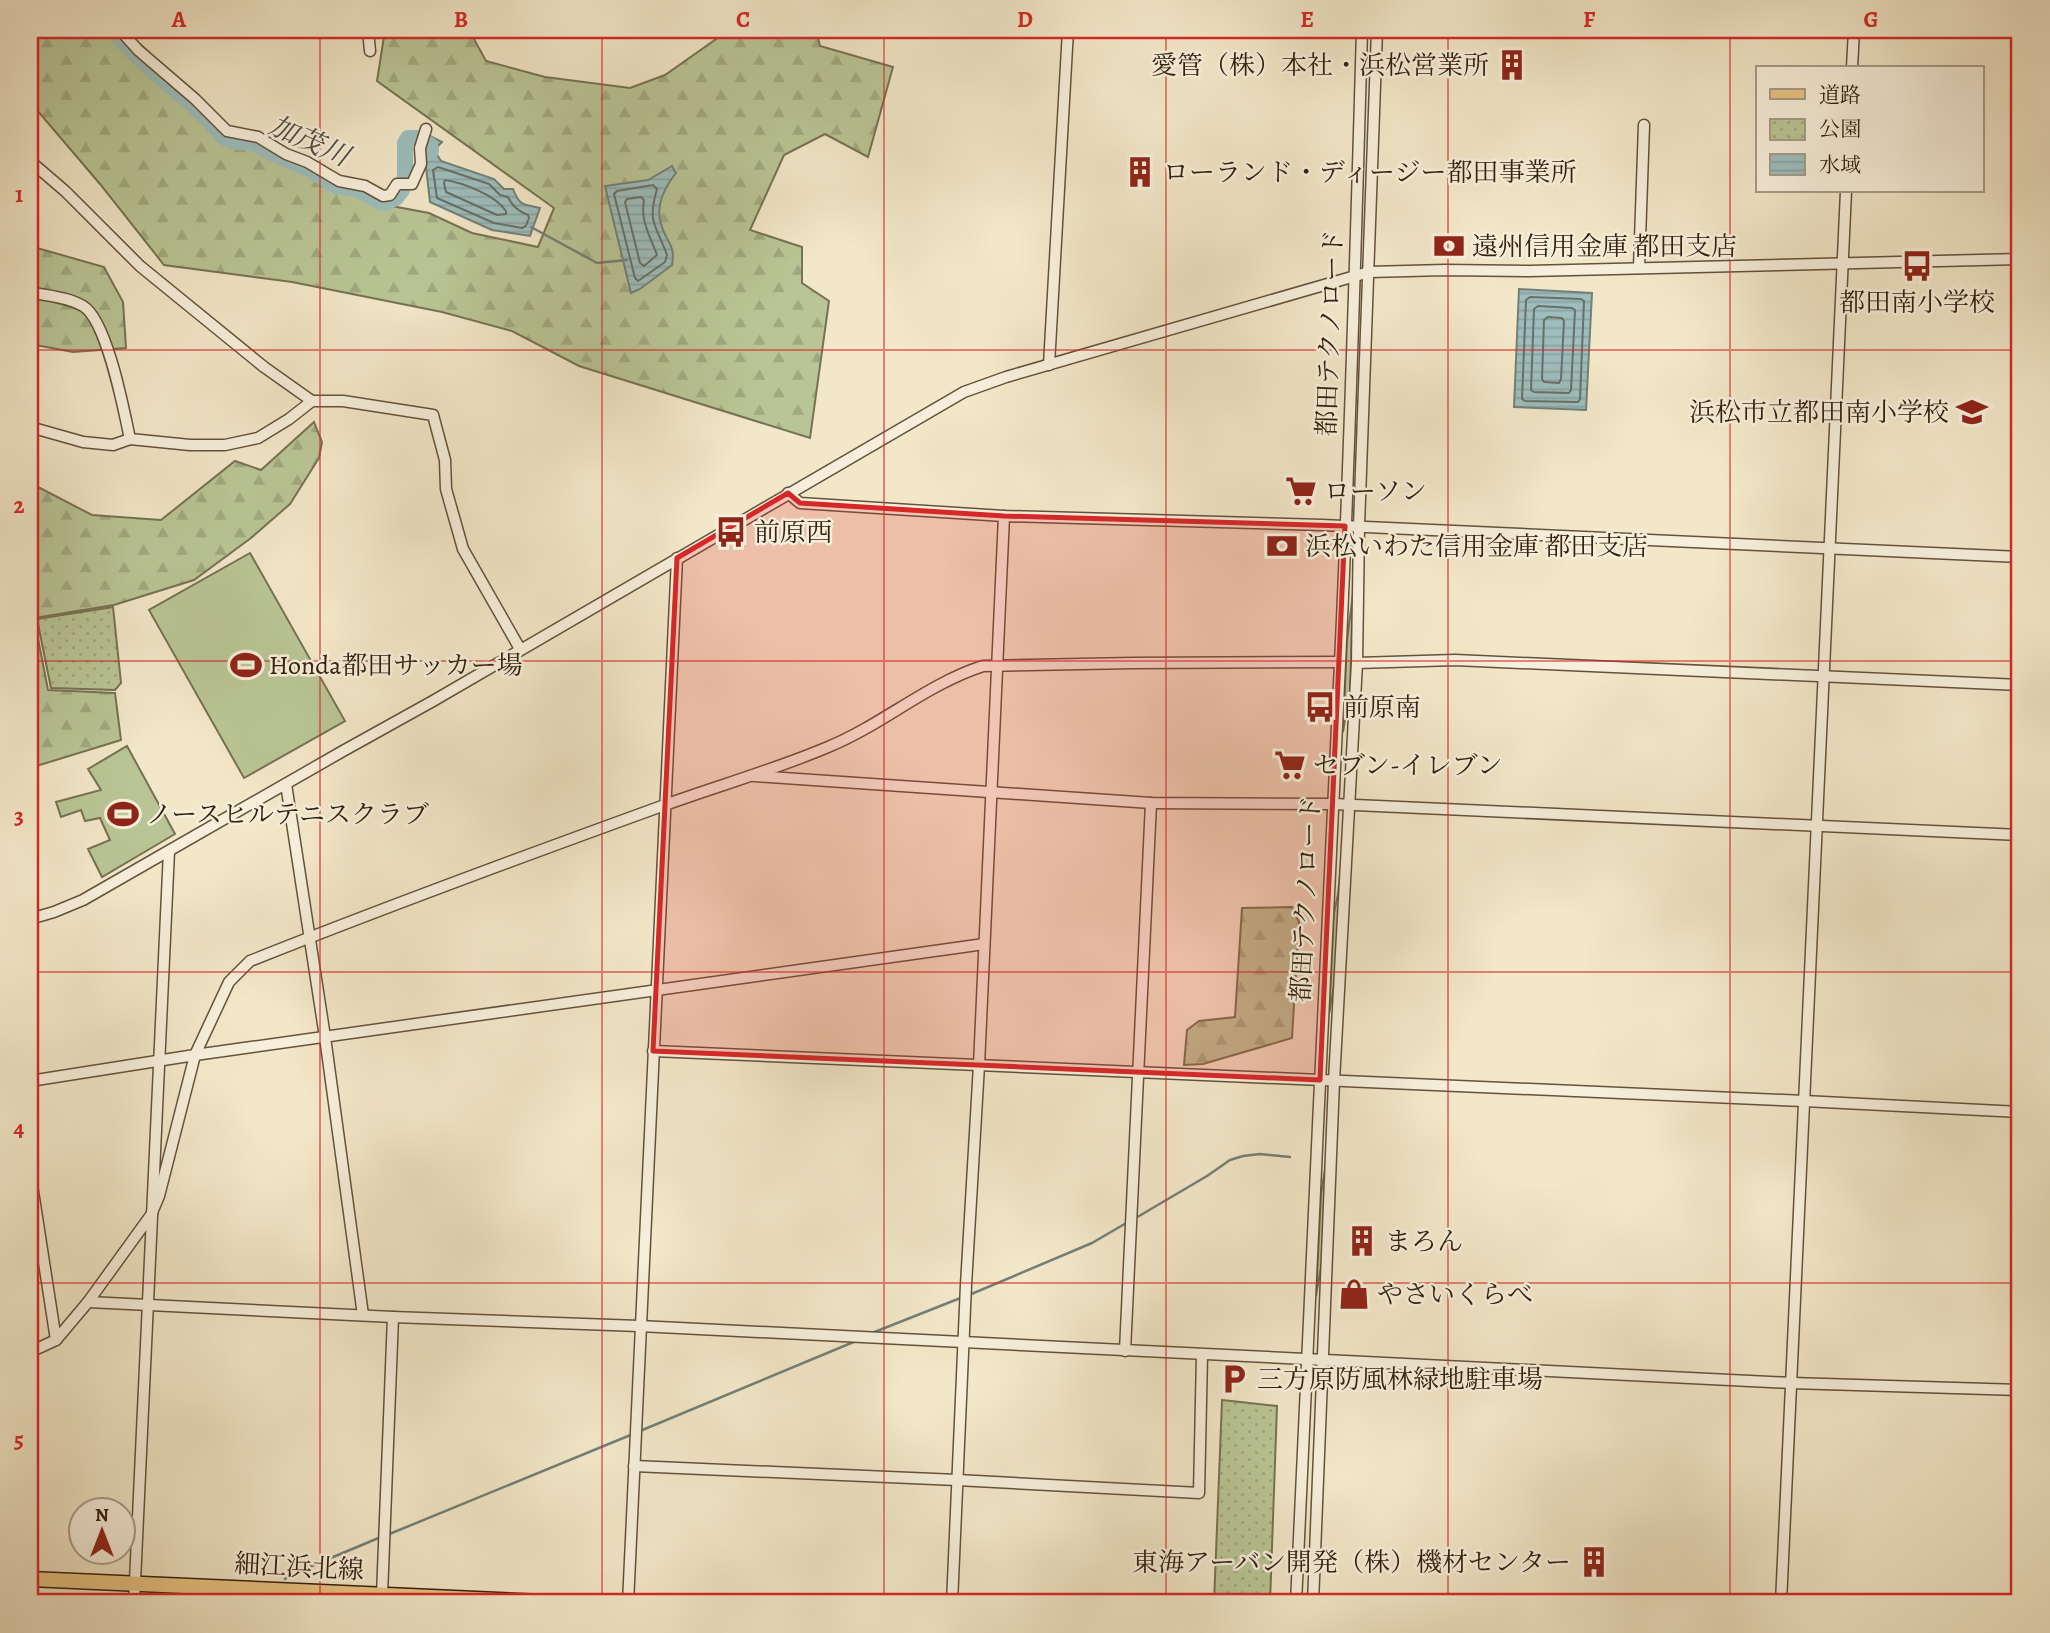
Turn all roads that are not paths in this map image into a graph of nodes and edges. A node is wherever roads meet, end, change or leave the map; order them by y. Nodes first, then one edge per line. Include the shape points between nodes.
1 (120, 30) edge
2 (368, 30) edge
3 (1068, 30) edge
4 (1362, 30) edge
5 (1377, 30) edge
6 (1854, 30) edge
7 (370, 51) dead end
8 (1852, 66) edge
9 (1644, 125) dead end
10 (426, 129) dead end
11 (30, 161) edge
12 (1846, 192) edge
13 (2020, 259) edge
14 (1842, 263) junction
15 (1639, 268) junction
16 (1369, 272) junction
17 (1355, 277) junction
18 (30, 292) edge
19 (1049, 365) junction
20 (312, 401) junction
21 (30, 427) edge
22 (130, 439) junction
23 (788, 493) junction
24 (1004, 516) junction
25 (1345, 526) junction
26 (1359, 526) junction
27 (1829, 548) junction
28 (2020, 556) edge
29 (677, 558) junction
30 (520, 649) junction
31 (1340, 662) junction
32 (1357, 663) junction
33 (997, 665) junction
34 (1824, 677) junction
35 (2020, 685) edge
36 (750, 776) junction
37 (285, 784) junction
38 (991, 792) junction
39 (1151, 803) junction
40 (1333, 804) junction
41 (664, 805) junction
42 (1349, 805) junction
43 (1817, 825) junction
44 (2020, 835) edge
45 (169, 851) junction
46 (30, 919) edge
47 (310, 937) junction
48 (984, 944) junction
49 (655, 990) junction
50 (325, 1037) junction
51 (653, 1051) junction
52 (195, 1055) junction
53 (159, 1061) junction
54 (979, 1065) junction
55 (1139, 1072) junction
56 (1320, 1080) junction
57 (30, 1081) edge
58 (1335, 1081) junction
59 (1804, 1101) junction
60 (2020, 1112) edge
61 (30, 1172) edge
62 (151, 1215) junction
63 (88, 1302) junction
64 (148, 1305) junction
65 (363, 1315) junction
66 (393, 1317) junction
67 (639, 1325) junction
68 (57, 1340) junction
69 (964, 1343) junction
70 (1125, 1351) junction
71 (30, 1352) edge
72 (1202, 1355) junction
73 (1306, 1360) junction
74 (1323, 1360) junction
75 (1791, 1383) junction
76 (2020, 1390) edge
77 (634, 1466) junction
78 (957, 1480) junction
79 (30, 1579) edge
80 (135, 1583) junction
81 (382, 1595) junction
82 (134, 1603) edge
83 (566, 1603) edge
84 (628, 1603) edge
85 (952, 1603) edge
86 (1296, 1603) edge
87 (1313, 1603) edge
88 (1781, 1603) edge

1 - 10 street via 227,131 258,137 339,181 366,186 383,196 390,195 397,184 412,184 421,164 419,148
2 - 7 street
3 - 19 street
4 - 17 street, 都田テクノロード
5 - 16 street, 都田テクノロード
6 - 8 street
9 - 15 street
11 - 20 street via 140,266
12 - 14 street
13 - 14 street
14 - 15 street
14 - 27 street
15 - 16 street
16 - 17 street
16 - 26 street, 都田テクノロード
17 - 19 street
17 - 25 street, 都田テクノロード
18 - 22 street via 84,307 99,325
19 - 23 street via 964,391
20 - 22 street via 258,438 225,445
20 - 30 street via 343,401 433,415 463,549
21 - 22 street via 83,442 113,445
23 - 24 street via 800,503
23 - 29 street
24 - 25 street
24 - 33 street
25 - 26 street
25 - 31 street, 都田テクノロード
26 - 27 street
26 - 32 street, 都田テクノロード
27 - 28 street
27 - 34 street
29 - 30 street
29 - 41 street
30 - 37 street
31 - 33 street
31 - 40 street, 都田テクノロード
32 - 34 street via 1455,660
32 - 42 street, 都田テクノロード
33 - 36 street via 968,671 829,747
33 - 38 street
34 - 35 street
34 - 43 street
36 - 38 street
36 - 41 street
37 - 45 street
37 - 47 street
38 - 39 street
38 - 48 street
39 - 40 street
39 - 55 street
40 - 42 street
40 - 56 street, 都田テクノロード
41 - 47 street
41 - 49 street
42 - 43 street
42 - 58 street, 都田テクノロード
43 - 44 street
43 - 59 street
45 - 46 street via 74,905
45 - 53 street
47 - 50 street
47 - 52 street via 250,961 229,982
48 - 49 street
48 - 54 street
49 - 50 street
49 - 51 street
50 - 52 street
50 - 65 street
51 - 54 street
51 - 67 street
52 - 53 street
52 - 62 street
53 - 57 street
53 - 62 street
54 - 55 street
54 - 69 street
55 - 56 street
55 - 70 street
56 - 58 street
56 - 73 street, 都田テクノロード
58 - 59 street
58 - 74 street, 都田テクノロード
59 - 60 street
59 - 75 street
61 - 68 street
62 - 63 street
62 - 64 street
63 - 64 street
63 - 68 street
64 - 65 street
64 - 80 street
65 - 66 street
66 - 67 street
66 - 81 street
67 - 69 street
67 - 77 street
68 - 71 street
69 - 70 street
69 - 78 street
70 - 72 street
72 - 73 street
72 - 78 street via 1199,1493
73 - 74 street
73 - 86 street, 都田テクノロード
74 - 75 street
74 - 87 street, 都田テクノロード
75 - 76 street
75 - 88 street
77 - 78 street
77 - 84 street
78 - 85 street
79 - 80 main road, 細江浜北線
80 - 81 main road, 細江浜北線
80 - 82 street
81 - 83 main road, 細江浜北線

